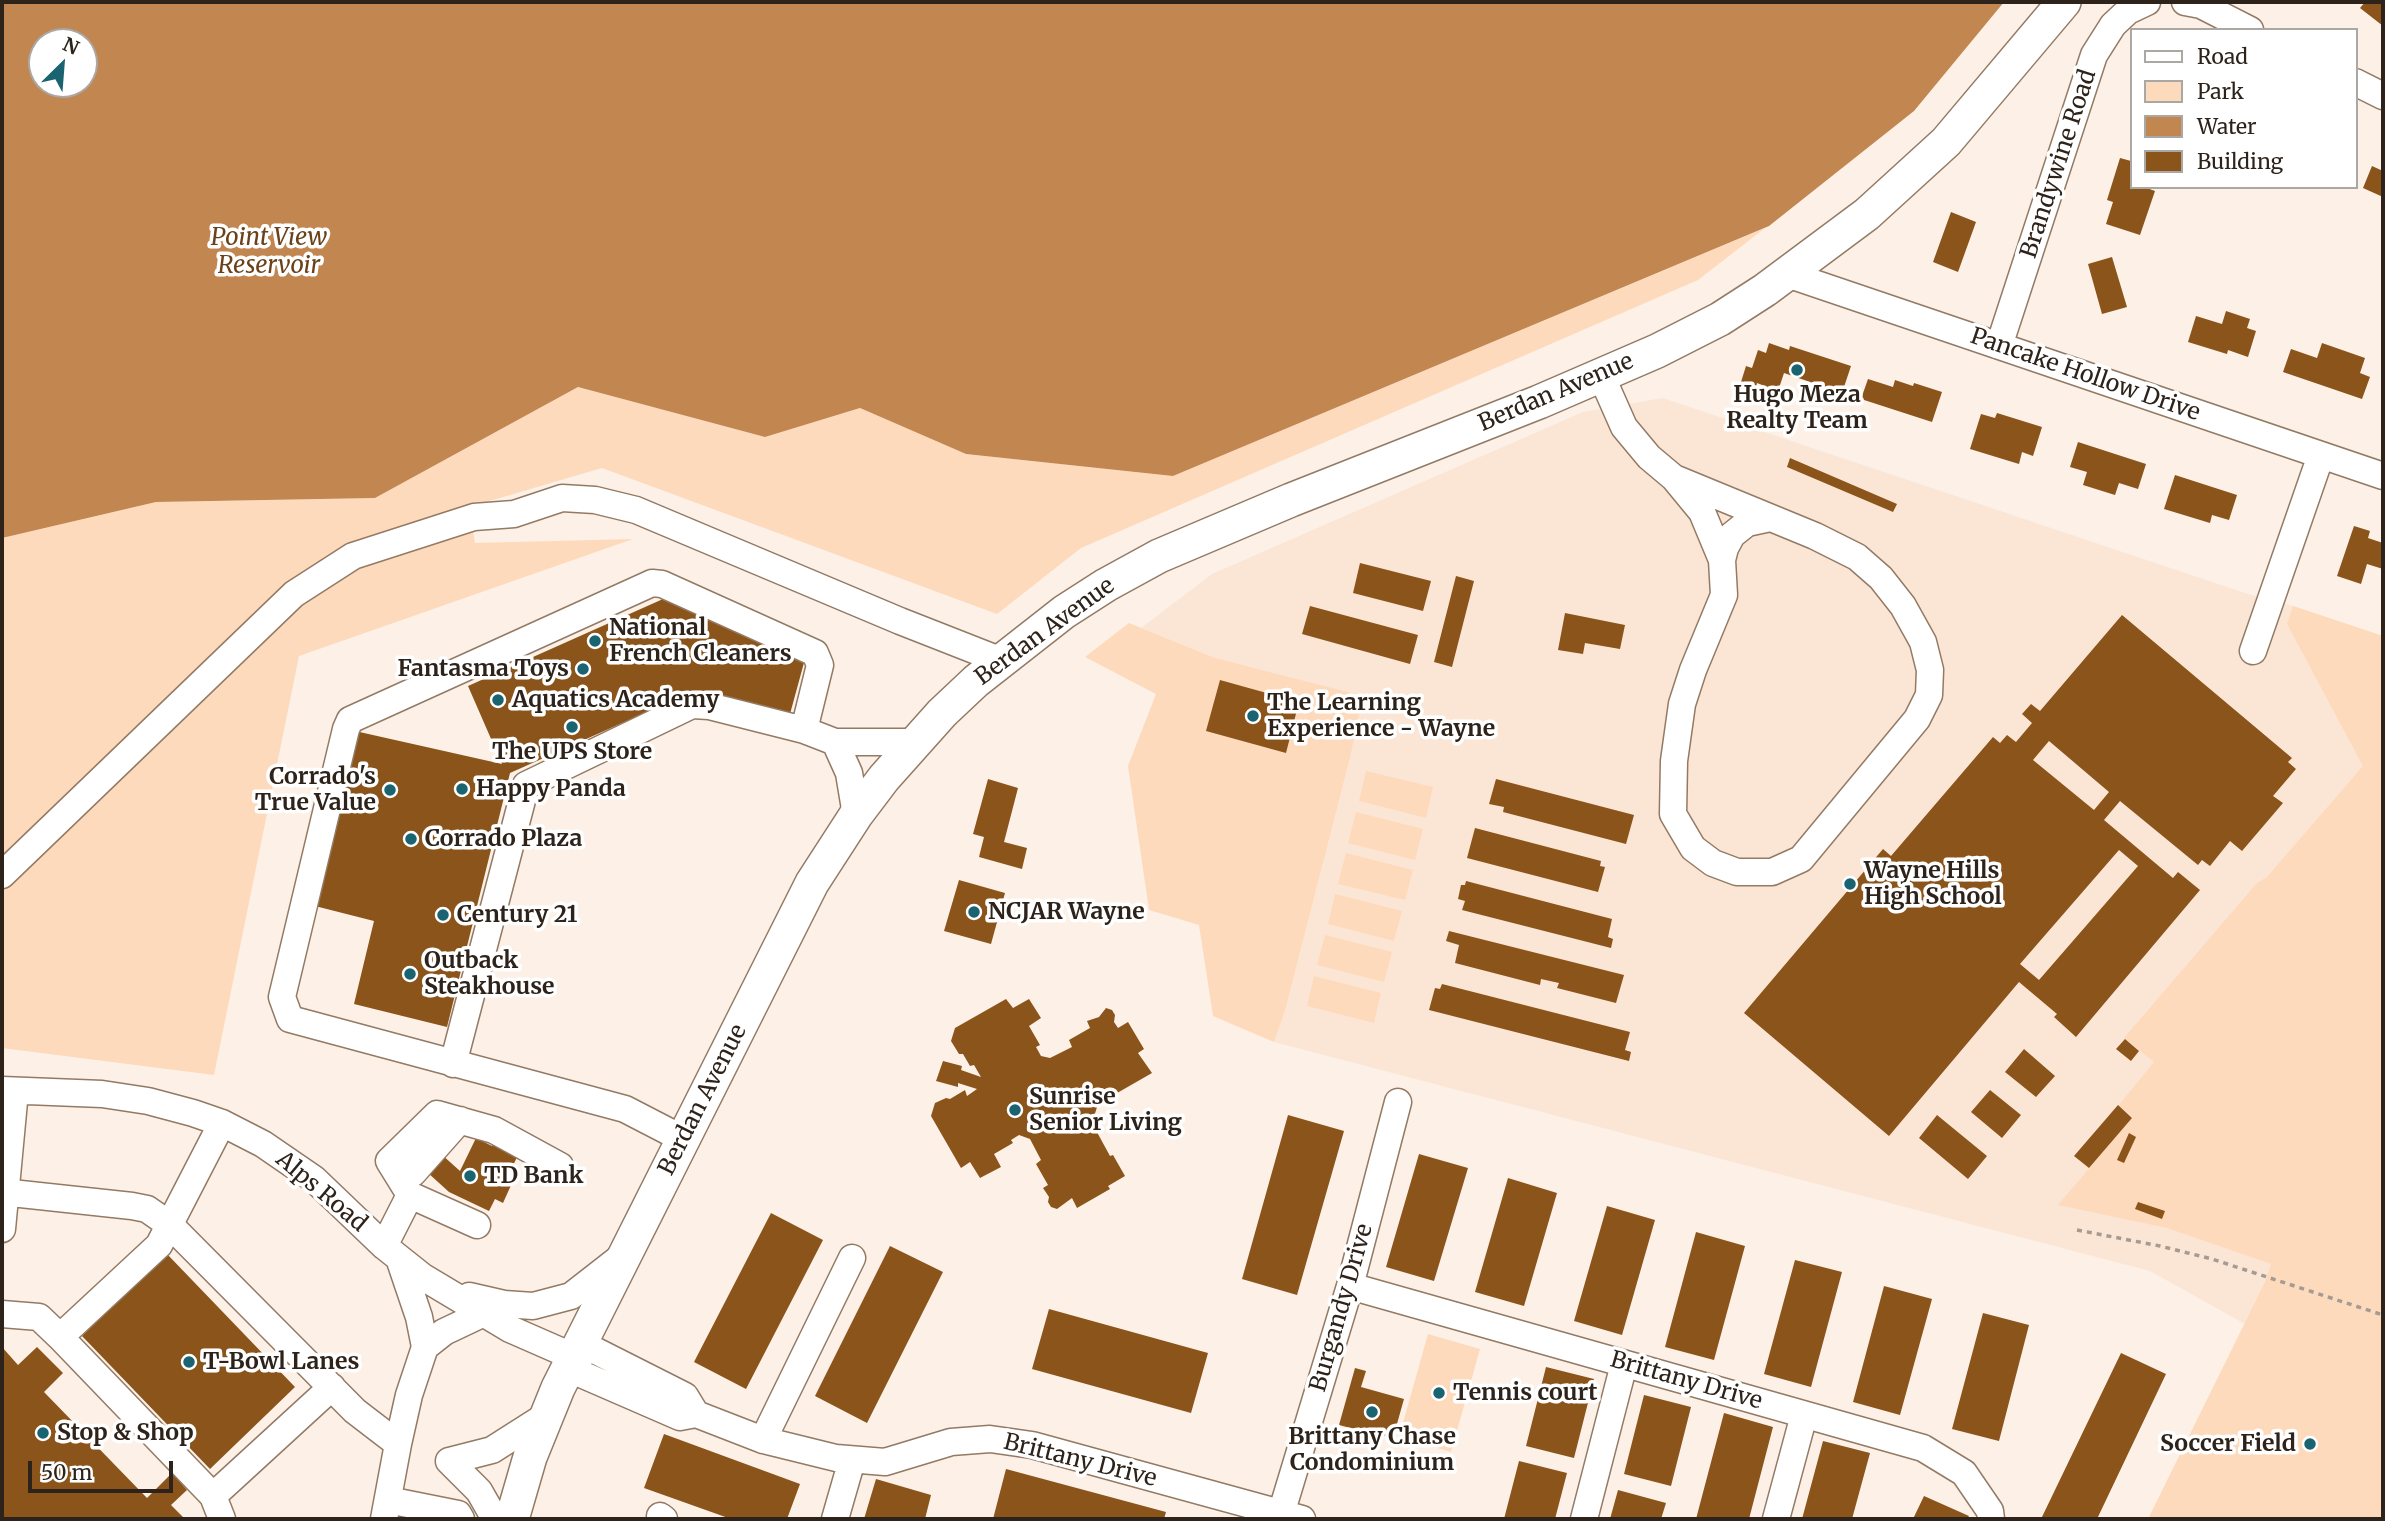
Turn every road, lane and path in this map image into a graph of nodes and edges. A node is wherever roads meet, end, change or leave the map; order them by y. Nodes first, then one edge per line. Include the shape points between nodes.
1 (2064, 2) edge
2 (2147, 2) edge
3 (2185, 2) edge
4 (2246, 28) edge
5 (2357, 83) edge
6 (2383, 96) edge
7 (1787, 274) junction
8 (1999, 346) junction
9 (1601, 375) junction
10 (2321, 455) junction
11 (2383, 476) edge
12 (1674, 478) junction
13 (1770, 518) junction
14 (1722, 560) junction
15 (2253, 651) dead end
16 (1002, 661) junction
17 (804, 730) junction
18 (835, 742) junction
19 (914, 742) junction
20 (856, 816) junction
21 (2, 875) edge
22 (453, 1064) junction
23 (8, 1090) edge
24 (1398, 1102) dead end
25 (460, 1121) junction
26 (222, 1124) junction
27 (684, 1139) junction
28 (560, 1166) dead end
29 (412, 1184) junction
30 (3, 1193) edge
31 (170, 1225) junction
32 (477, 1225) dead end
33 (2, 1228) edge
34 (2077, 1230) dead end
35 (392, 1252) junction
36 (625, 1254) junction
37 (852, 1258) dead end
38 (1350, 1286) junction
39 (441, 1289) junction
40 (2, 1314) edge
41 (482, 1314) junction
42 (2383, 1315) edge
43 (61, 1337) junction
44 (425, 1347) junction
45 (574, 1356) junction
46 (1624, 1364) junction
47 (332, 1387) junction
48 (547, 1415) junction
49 (1804, 1415) junction
50 (763, 1440) junction
51 (398, 1444) junction
52 (852, 1460) junction
53 (218, 1508) edge
54 (386, 1509) edge
55 (1292, 1516) edge
56 (461, 1519) edge
57 (495, 1519) edge
58 (512, 1519) edge
59 (835, 1519) edge
60 (1584, 1519) edge
61 (1776, 1519) edge
62 (1991, 1519) edge

1 - 7 main road, Berdan Avenue via 1946,142 1867,214
2 - 8 street, Brandywine Road via 2113,25 2094,55
3 - 4 street via 2201,5
5 - 6 street
7 - 8 street, Pancake Hollow Drive
7 - 9 main road, Berdan Avenue via 1720,319
8 - 10 street, Pancake Hollow Drive
9 - 12 street via 1624,428
9 - 16 main road, Berdan Avenue via 1159,556 1074,606
10 - 11 street, Pancake Hollow Drive
10 - 15 street
12 - 13 street
12 - 14 street via 1702,512
13 - 14 street via 1746,523 1732,535
13 - 14 street via 1857,557 1881,578 1923,642 1930,670 1929,695 1917,719 1801,859 1772,872 1737,872 1713,863 1693,848 1673,814 1682,704 1724,595
16 - 19 main road, Berdan Avenue
16 - 21 street via 636,510 562,498 514,514 474,517 353,556 294,594
17 - 18 street
17 - 22 street via 692,705 526,785
17 - 22 street via 820,665 816,653 652,583 350,720 282,997 285,1010 300,1024
18 - 19 street
18 - 20 street via 849,773
19 - 20 main road, Berdan Avenue
20 - 27 main road, Berdan Avenue via 812,883
22 - 27 street via 625,1109
23 - 26 street, Alps Road via 148,1101
23 - 30 street
24 - 38 street, Burgandy Drive
25 - 28 street via 494,1130
25 - 29 street via 412,1159
25 - 29 street via 436,1114 388,1161
26 - 31 street
26 - 35 street, Alps Road via 263,1144 314,1179
27 - 36 main road, Berdan Avenue
29 - 32 street
29 - 35 street
30 - 31 street via 148,1209
30 - 33 street
31 - 43 street via 159,1245
31 - 47 street
34 - 42 path via 2212,1259
35 - 39 street, Alps Road
35 - 44 street via 419,1317
36 - 39 street via 571,1296 533,1306
36 - 45 main road, Berdan Avenue
37 - 50 street
38 - 46 street, Brittany Drive
38 - 55 street, Burgandy Drive
39 - 41 street, Alps Road
40 - 43 street via 39,1317
41 - 44 street
41 - 45 street, Alps Road
43 - 53 street
44 - 51 street
45 - 48 main road, Berdan Avenue
45 - 50 street, Brittany Drive via 581,1374 680,1417 696,1414
46 - 49 street, Brittany Drive
46 - 60 street
47 - 51 street
47 - 53 street
48 - 57 street via 492,1450 449,1461 479,1491
48 - 58 main road, Berdan Avenue
49 - 61 street
49 - 62 street, Brittany Drive via 1923,1448 1964,1473
50 - 52 street, Brittany Drive
51 - 54 street
52 - 55 street, Brittany Drive via 885,1462 951,1442 990,1439 1032,1445
52 - 59 street
54 - 56 street via 458,1514

